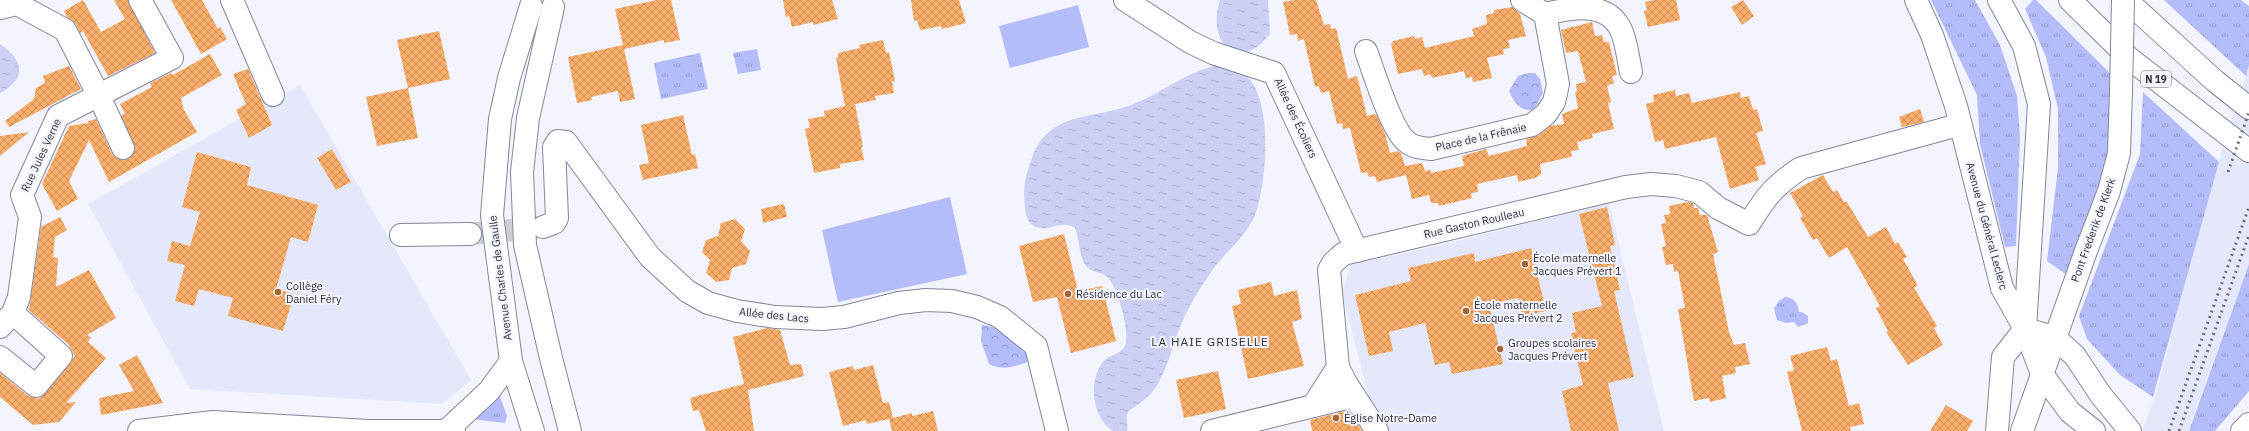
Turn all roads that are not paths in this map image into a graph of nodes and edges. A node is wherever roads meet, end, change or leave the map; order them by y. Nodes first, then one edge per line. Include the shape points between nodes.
1 (140, 0) edge
2 (232, 0) edge
3 (1125, 0) edge
4 (1522, 0) edge
5 (1916, 0) edge
6 (1999, 0) edge
7 (2070, 0) edge
8 (2125, 0) edge
9 (526, 3) edge
10 (12, 4) edge
11 (560, 4) edge
12 (1545, 14) junction
13 (1366, 51) dead end
14 (1631, 72) dead end
15 (273, 95) dead end
16 (99, 96) junction
17 (2249, 108) edge
18 (1951, 127) dead end
19 (123, 148) dead end
20 (2249, 151) edge
21 (543, 227) tunnel mouth
22 (470, 234) tunnel mouth
23 (401, 235) dead end
24 (1357, 250) junction
25 (6, 320) edge
26 (2025, 329) junction
27 (2054, 337) junction
28 (0, 357) edge
29 (511, 361) junction
30 (1338, 367) junction
31 (2042, 374) junction
32 (1354, 396) junction
33 (1313, 406) junction
34 (2249, 424) edge
35 (139, 431) edge
36 (368, 431) edge
37 (446, 431) edge
38 (454, 431) edge
39 (532, 431) edge
40 (570, 431) edge
41 (1057, 431) edge
42 (1212, 431) edge
43 (1377, 431) edge
44 (1997, 431) edge
45 (2022, 431) edge
46 (2094, 431) edge
47 (2130, 431) edge
48 (2242, 431) edge

1 - 16 main road, Rue Jules Verne via 172,58
2 - 15 main road
3 - 24 main road, Allée des Écoliers via 1190,42 1213,53 1274,73
4 - 12 main road
5 - 26 main road, Avenue du Général Leclerc via 1932,35 1956,106 2002,288
6 - 26 main road via 2024,46 2039,104
7 - 20 main road, N 19 via 2130,59
8 - 17 main road
8 - 27 main road, Pont Frederik de Klerk, bridge via 2119,153 2109,191
9 - 11 main road
9 - 29 main road, Avenue Charles de Gaulle via 500,119 492,215
10 - 16 main road via 65,30
11 - 40 main road via 528,118 522,172 525,245
12 - 13 main road, Place de la Frênaie via 1558,84 1554,102 1546,114 1532,125 1431,148 1418,148 1407,142 1396,129
12 - 14 main road via 1575,7 1593,8 1609,15 1621,30
16 - 19 main road
16 - 25 main road, Rue Jules Verne via 58,116 22,195 30,217 29,233 20,298
18 - 24 main road, Rue Gaston Roulleau via 1801,168 1766,196 1749,224 1718,208 1699,192 1676,186 1651,184 1626,186
21 - 41 main road, Allée des Lacs via 554,223 557,218 554,146 558,141 566,142 650,257 687,291 708,303 736,311 775,317 822,319 844,317 899,303 952,301 977,307 1000,317 1036,346
22 - 23 main road
24 - 30 main road, Rue Gaston Roulleau via 1343,254 1329,270
25 - 28 main road via 61,356 36,386
26 - 27 main road
26 - 31 main road, Avenue du Général Leclerc
26 - 44 main road via 2003,356
27 - 31 main road, Pont Frederik de Klerk
27 - 47 main road via 2076,356 2100,394
29 - 37 main road via 489,391
29 - 39 main road, Avenue Charles de Gaulle
30 - 32 main road, Rue Gaston Roulleau
30 - 33 main road
31 - 45 main road, Pont Frederik de Klerk
31 - 46 main road, Avenue du Général Leclerc via 2070,412
32 - 33 main road
32 - 43 main road, Rue Gaston Roulleau
33 - 42 main road
34 - 48 main road
35 - 36 main road via 213,422
36 - 37 main road
37 - 38 main road

